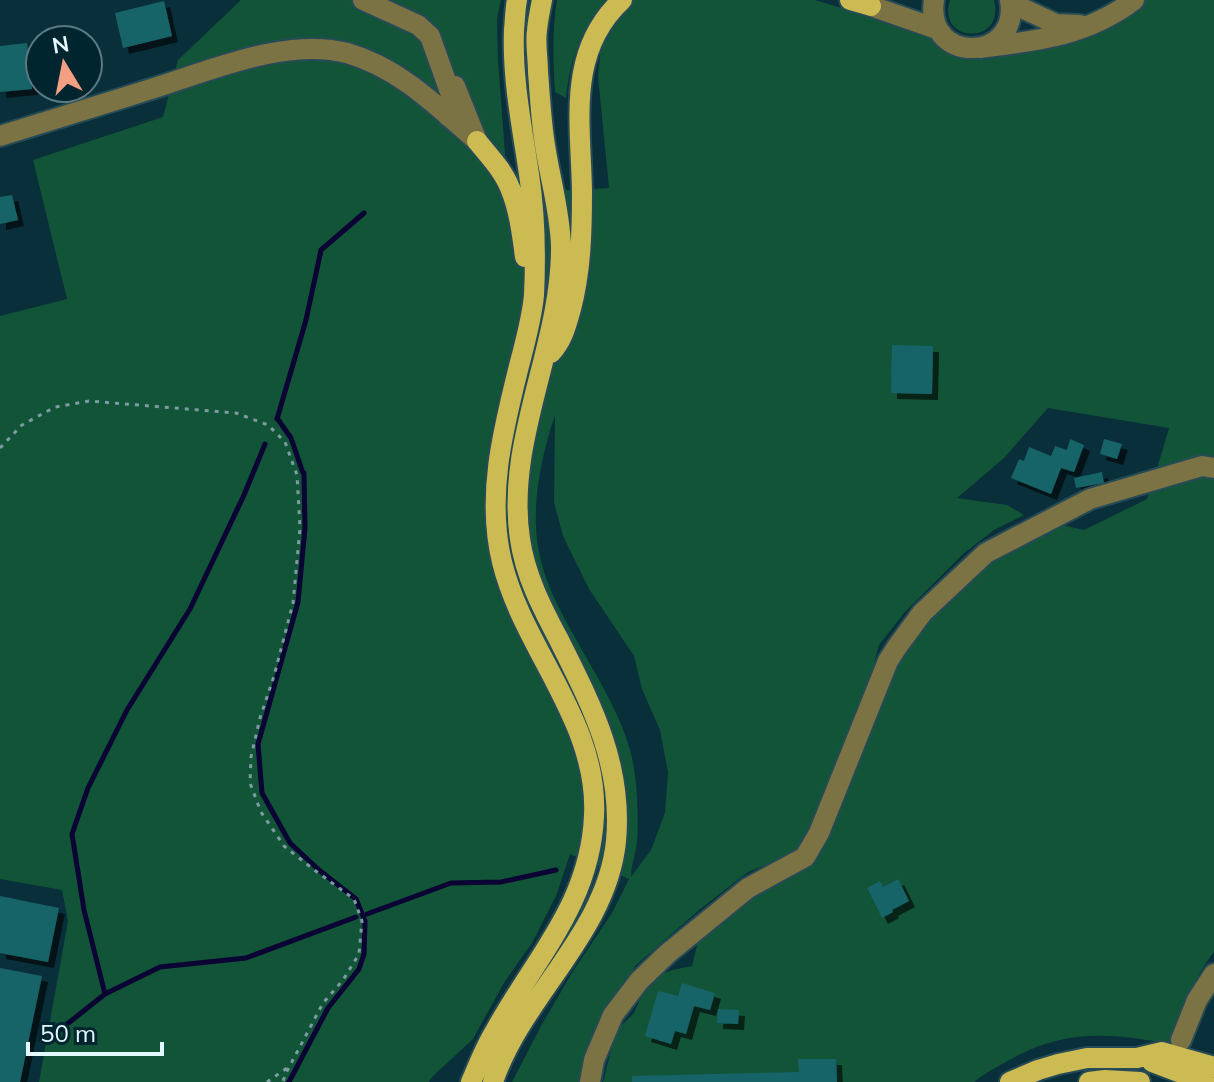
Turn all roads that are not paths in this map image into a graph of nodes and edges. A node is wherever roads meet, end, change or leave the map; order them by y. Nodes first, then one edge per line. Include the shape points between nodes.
1 (363, 0) edge
2 (517, 0) edge
3 (542, 0) edge
4 (622, 0) edge
5 (850, 0) edge
6 (934, 0) edge
7 (1134, 0) edge
8 (1010, 2) edge
9 (866, 3) edge
10 (1092, 24) junction
11 (937, 29) junction
12 (980, 48) junction
13 (439, 58) junction
14 (448, 116) junction
15 (0, 136) edge
16 (477, 141) junction
17 (526, 337) junction
18 (544, 362) junction
19 (1214, 468) edge
20 (1214, 974) edge
21 (1181, 1040) dead end
22 (1137, 1058) junction
23 (1214, 1067) edge
24 (1197, 1078) edge
25 (471, 1082) edge
26 (493, 1082) edge
27 (590, 1082) edge
28 (1010, 1082) edge
29 (1089, 1082) edge
30 (1140, 1082) edge

1 - 13 street via 418,25 430,36
2 - 17 main road via 514,81 535,219 534,297
3 - 18 main road via 536,31 540,92 561,248
4 - 18 main road via 599,26 581,79 579,272 561,342
5 - 9 main road
6 - 11 street
7 - 10 street
8 - 10 street via 1056,24
8 - 12 street via 1004,32
9 - 11 street
10 - 12 street via 1051,38
11 - 12 street via 960,47
13 - 14 street via 451,95
13 - 16 street
14 - 15 street via 387,70 346,53 313,49 235,63
14 - 16 street
16 - 17 main road via 510,187 519,220
17 - 25 main road via 498,457 496,530 512,596 579,732 593,781 594,814 573,902 494,1033
18 - 26 main road via 518,482 520,541 537,598 586,694 611,763 616,843 602,893 584,930 518,1026
19 - 27 street via 1202,466 1090,499 986,553 922,613 888,661 805,857 748,888 639,981 613,1015
20 - 21 street
22 - 23 main road via 1162,1052
22 - 24 main road
22 - 28 main road via 1087,1058
29 - 30 main road

